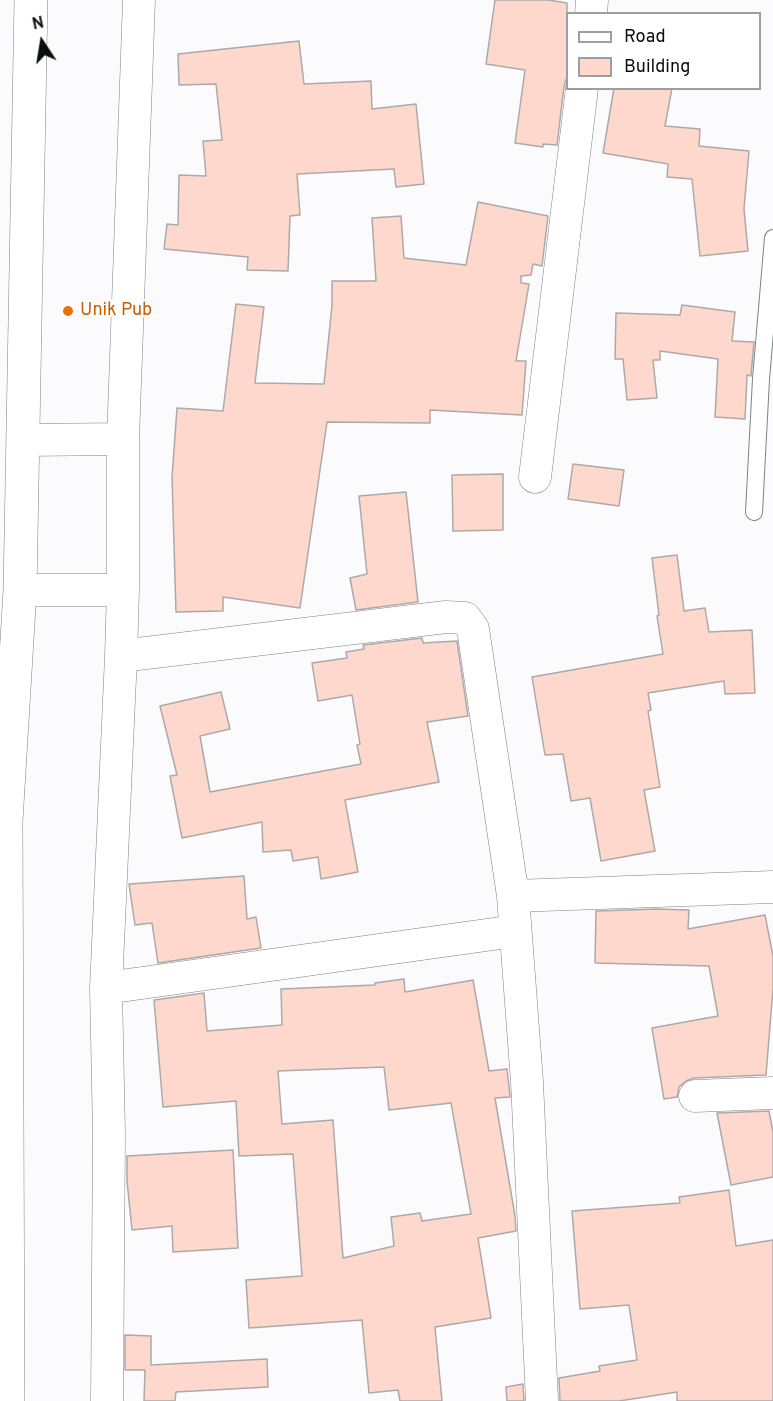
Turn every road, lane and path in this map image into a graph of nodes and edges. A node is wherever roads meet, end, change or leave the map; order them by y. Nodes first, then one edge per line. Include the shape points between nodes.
1 (31, 0) edge
2 (42, 0) edge
3 (139, 0) edge
4 (582, 90) edge
5 (773, 238) edge
6 (123, 439) junction
7 (23, 440) junction
8 (535, 477) dead end
9 (754, 512) dead end
10 (20, 590) junction
11 (123, 590) junction
12 (121, 656) junction
13 (3, 821) edge
14 (773, 887) edge
15 (513, 896) junction
16 (3, 929) edge
17 (515, 931) junction
18 (106, 988) junction
19 (4, 1087) edge
20 (773, 1093) edge
21 (695, 1096) dead end
22 (4, 1212) edge
23 (8, 1401) edge
24 (107, 1401) edge
25 (542, 1401) edge

1 - 2 street
1 - 7 highway
3 - 6 street
4 - 8 street
5 - 9 lane
6 - 7 street
6 - 11 street
7 - 10 highway
10 - 11 street
10 - 13 highway
11 - 12 street
12 - 15 street via 465,618 475,636
12 - 18 street
13 - 16 highway
14 - 15 street
15 - 17 street
16 - 19 highway
17 - 18 street
17 - 25 street via 527,1082
18 - 24 street
19 - 22 highway
20 - 21 street
22 - 23 highway

